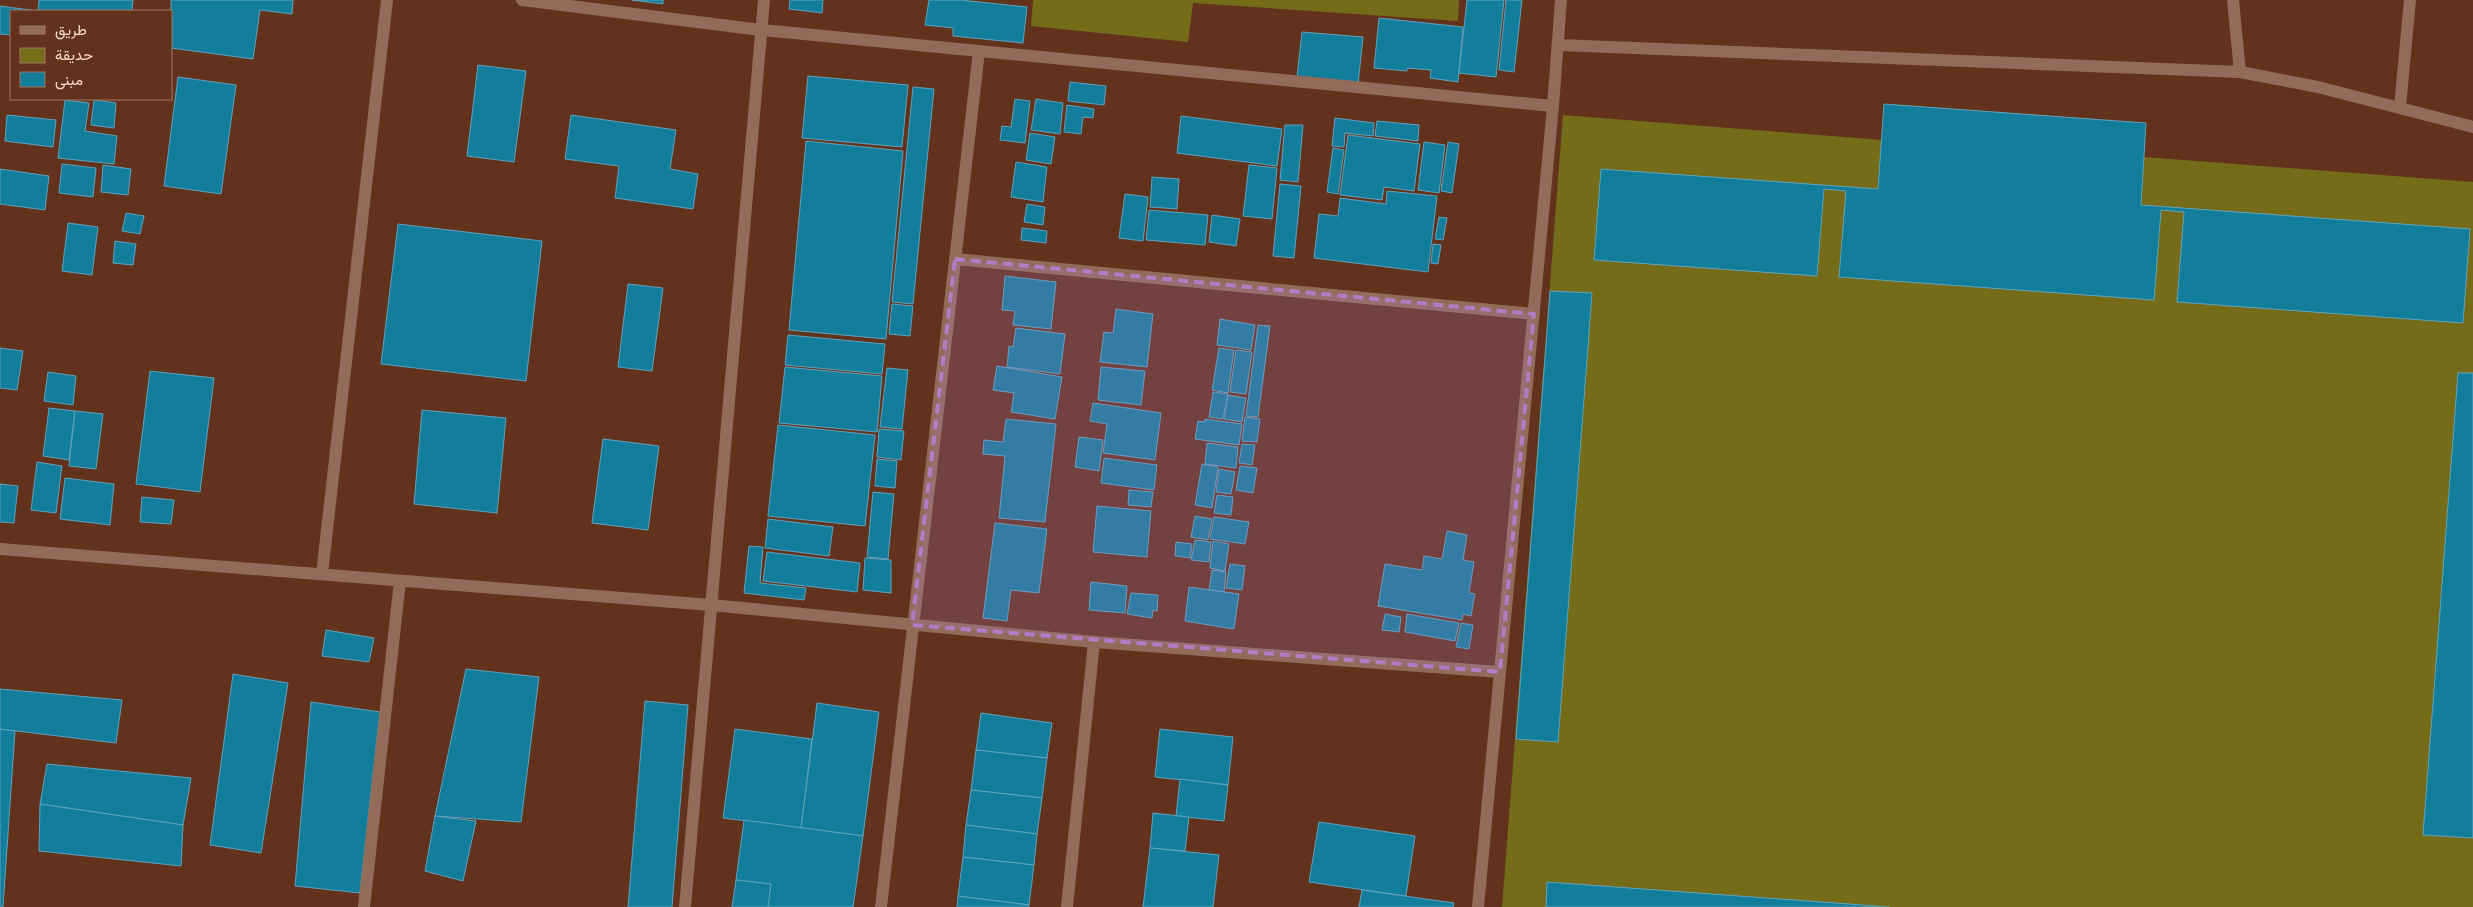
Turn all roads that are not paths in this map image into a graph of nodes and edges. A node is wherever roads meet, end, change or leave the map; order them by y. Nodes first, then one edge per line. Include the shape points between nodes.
1 (387, 0) edge
2 (522, 0) edge
3 (764, 0) edge
4 (1561, 0) edge
5 (2233, 0) edge
6 (2410, 0) edge
7 (761, 30) junction
8 (1559, 45) junction
9 (979, 51) junction
10 (2240, 72) junction
11 (1553, 106) junction
12 (2400, 107) junction
13 (2473, 127) edge
14 (955, 259) junction
15 (1534, 314) junction
16 (0, 549) edge
17 (322, 574) junction
18 (400, 581) junction
19 (711, 605) junction
20 (912, 625) junction
21 (1094, 642) junction
22 (1500, 672) junction
23 (364, 907) edge
24 (685, 907) edge
25 (881, 907) edge
26 (1067, 907) edge
27 (1478, 907) edge

1 - 17 street
2 - 7 street
3 - 7 street
4 - 8 street
5 - 10 street
6 - 12 street
7 - 9 street
7 - 19 street
8 - 10 street
8 - 11 street
9 - 11 street
9 - 14 street
10 - 12 street
11 - 15 street
12 - 13 street
14 - 15 street
14 - 20 street
15 - 22 street
16 - 17 street
17 - 18 street
18 - 19 street
18 - 23 street
19 - 20 street
19 - 24 street
20 - 21 street
20 - 25 street
21 - 22 street
21 - 26 street
22 - 27 street

